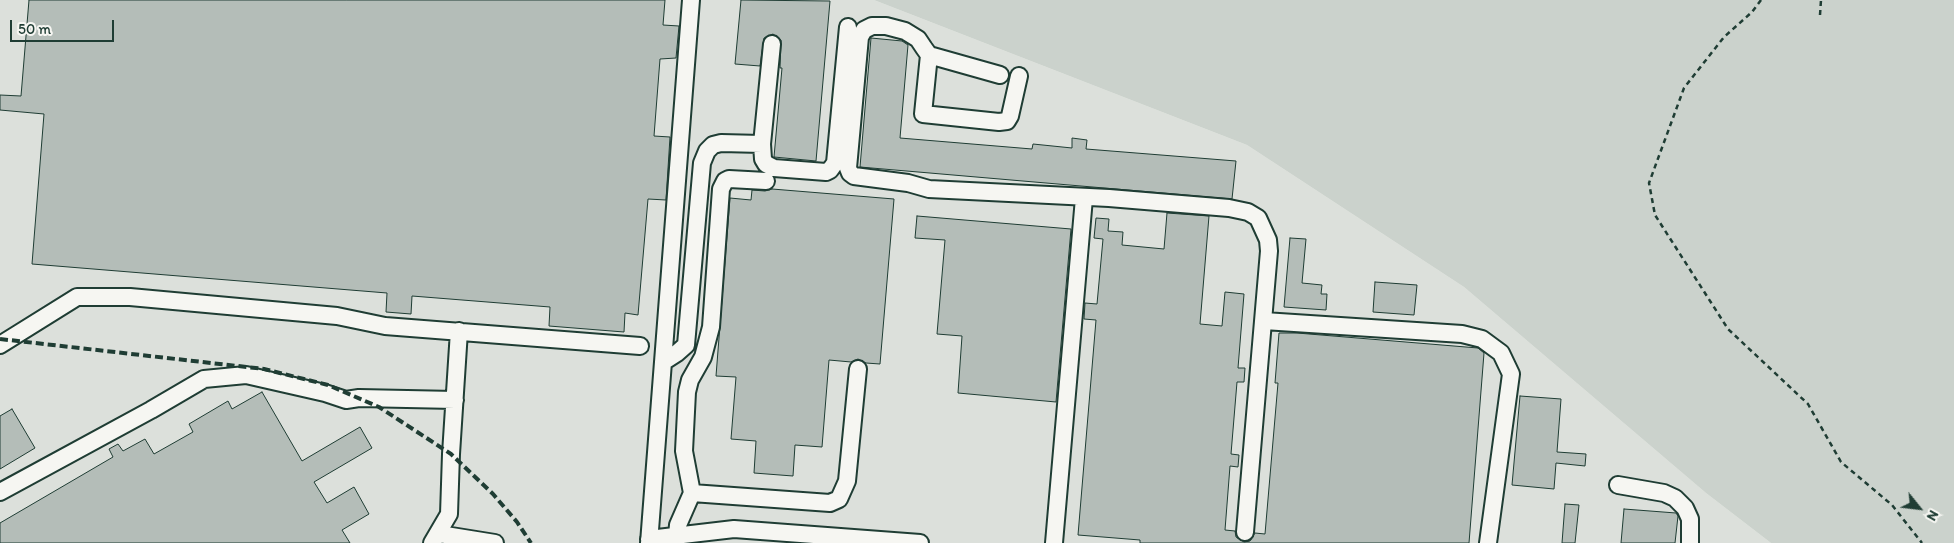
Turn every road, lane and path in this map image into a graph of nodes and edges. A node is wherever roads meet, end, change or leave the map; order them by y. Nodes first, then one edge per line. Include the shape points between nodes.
1 (691, 0) edge
2 (1761, 0) edge
3 (1821, 0) edge
4 (1820, 15) dead end
5 (848, 27) dead end
6 (772, 44) dead end
7 (929, 56) junction
8 (1000, 75) dead end
9 (1019, 76) dead end
10 (762, 144) junction
11 (766, 181) dead end
12 (1084, 198) junction
13 (1264, 321) junction
14 (459, 331) junction
15 (0, 345) edge
16 (640, 346) dead end
17 (663, 362) junction
18 (858, 369) dead end
19 (455, 400) junction
20 (1618, 485) dead end
21 (0, 492) edge
22 (692, 493) junction
23 (1245, 532) dead end
24 (677, 535) junction
25 (435, 538) edge
26 (649, 541) edge
27 (495, 543) edge
28 (920, 543) edge
29 (1054, 543) edge
30 (1488, 543) edge
31 (1690, 543) edge
32 (1922, 543) edge

1 - 17 lane
2 - 32 path via 1724,37 1684,88 1649,183 1655,215 1728,329 1808,404 1841,462 1892,505
3 - 4 path
5 - 10 lane via 835,163 830,170 774,168 763,159
6 - 10 lane
7 - 8 lane
7 - 9 lane via 923,114 1006,121
7 - 12 lane via 918,39 905,31 886,26 872,26 864,30 860,37 850,173 929,189
10 - 17 lane via 721,142 707,151 702,163 686,345
11 - 22 lane via 728,179 721,189 711,327 703,357 687,392 684,451
12 - 13 lane via 1229,208 1253,214 1263,226 1268,240
12 - 29 lane
13 - 23 lane
13 - 30 lane via 1462,334 1482,339 1500,353 1511,374
14 - 15 lane via 385,326 337,316 130,296 77,298
14 - 16 lane
14 - 19 lane
17 - 26 lane
18 - 22 lane via 847,481 839,499 830,503
19 - 21 lane via 346,400 246,375 204,379
19 - 25 lane via 449,514
20 - 31 lane via 1664,493 1674,498 1685,508 1690,519
22 - 24 lane
24 - 26 lane
24 - 28 lane via 734,529
25 - 27 lane

